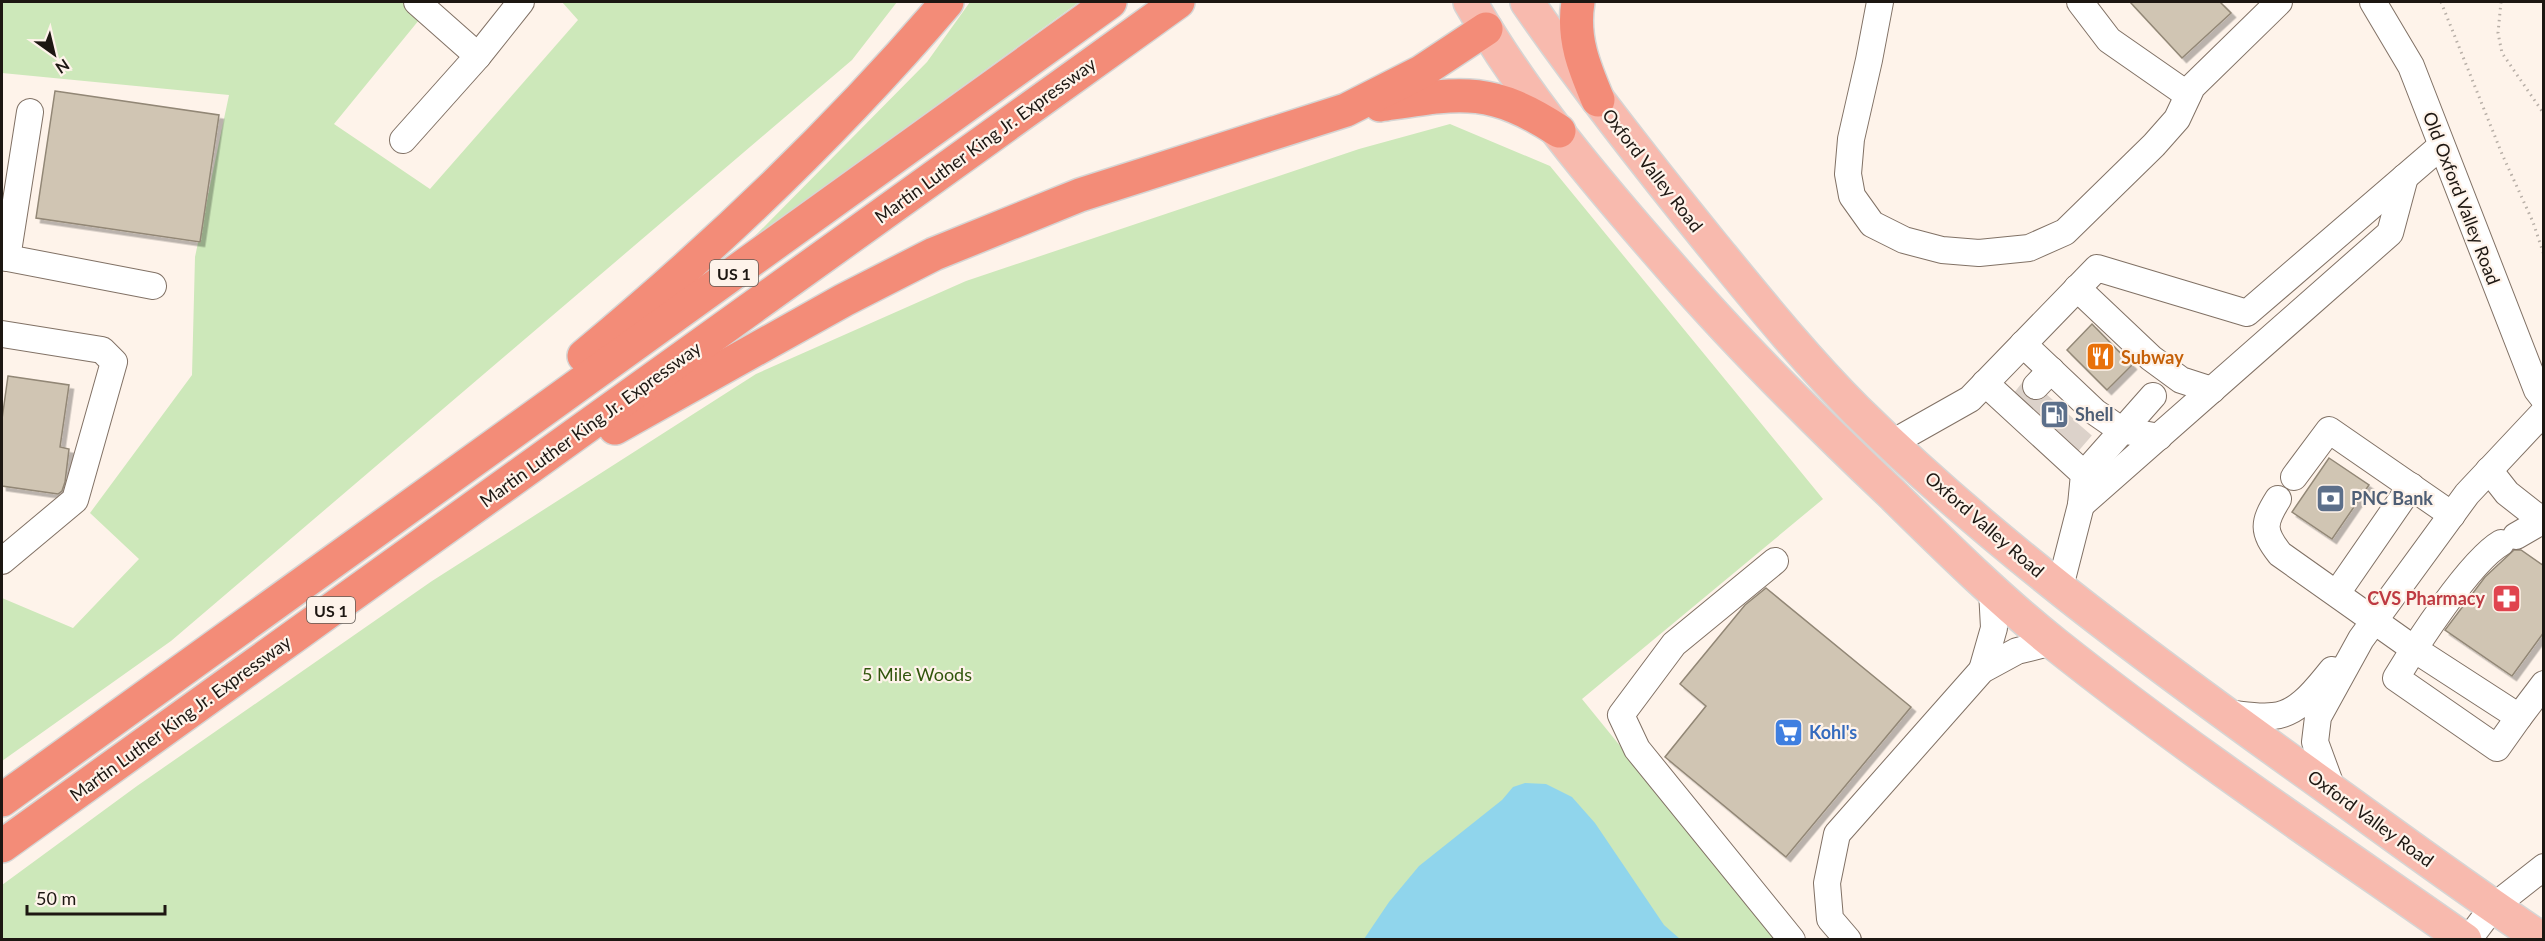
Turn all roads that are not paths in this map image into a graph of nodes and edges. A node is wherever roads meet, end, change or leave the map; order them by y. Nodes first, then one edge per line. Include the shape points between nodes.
1 (417, 2) edge
2 (521, 2) edge
3 (947, 2) edge
4 (1110, 2) edge
5 (1178, 2) edge
6 (1526, 2) edge
7 (1578, 2) edge
8 (1880, 2) edge
9 (2080, 2) edge
10 (2373, 2) edge
11 (2272, 4) edge
12 (1478, 15) edge
13 (478, 56) junction
14 (2188, 95) junction
15 (1598, 100) junction
16 (1346, 110) junction
17 (30, 112) dead end
18 (1559, 131) junction
19 (403, 140) dead end
20 (2441, 146) junction
21 (2405, 177) junction
22 (4, 257) edge
23 (153, 286) dead end
24 (2078, 288) junction
25 (2, 334) edge
26 (2024, 344) junction
27 (1985, 383) junction
28 (2212, 390) junction
29 (2153, 396) dead end
30 (2544, 399) edge
31 (2544, 412) edge
32 (2054, 413) junction
33 (2121, 430) junction
34 (2159, 437) junction
35 (1892, 443) junction
36 (2489, 470) junction
37 (2084, 474) junction
38 (2294, 477) dead end
39 (2411, 486) junction
40 (2278, 499) dead end
41 (2081, 505) junction
42 (470, 510) junction
43 (2452, 515) junction
44 (2521, 531) edge
45 (358, 544) junction
46 (2, 561) edge
47 (1775, 561) dead end
48 (2060, 587) junction
49 (1992, 590) junction
50 (2337, 593) junction
51 (2368, 629) junction
52 (2053, 642) junction
53 (2414, 649) junction
54 (1982, 670) junction
55 (2544, 684) edge
56 (2224, 713) junction
57 (2519, 717) junction
58 (2333, 791) junction
59 (2, 800) edge
60 (2, 846) edge
61 (2544, 867) edge
62 (2493, 907) junction
63 (1792, 939) edge
64 (1848, 939) edge
65 (2466, 939) edge
66 (2543, 939) edge

1 - 13 street
2 - 13 street
3 - 45 highway via 862,98 723,237
4 - 45 highway, Martin Luther King Jr. Expressway / US 1
5 - 42 highway, Martin Luther King Jr. Expressway / US 1
6 - 12 main road
6 - 15 main road, Oxford Valley Road
7 - 15 highway via 1577,38
8 - 14 street via 1851,139 1848,174 1852,196 1872,224 1904,240 1942,250 1979,253 2029,248 2065,232 2154,145 2177,119
9 - 14 street via 2109,40
10 - 20 street, Old Oxford Valley Road via 2411,66
11 - 14 street
12 - 16 highway via 1421,72
12 - 18 main road
13 - 19 street
15 - 35 main road, Oxford Valley Road via 1766,310 1857,411
16 - 18 highway via 1465,94 1521,108
16 - 42 highway via 1080,195 934,254 844,300
17 - 22 street
18 - 49 main road via 1645,237 1734,337
20 - 21 street
20 - 30 street, Old Oxford Valley Road via 2537,390
21 - 24 street via 2247,313 2097,268
21 - 28 street via 2390,233
22 - 23 street
24 - 26 street
24 - 28 street via 2181,380
25 - 46 street via 102,350 114,362 75,500
26 - 27 street
26 - 32 street
27 - 32 street
27 - 35 street via 1970,399
28 - 34 street
29 - 33 street
31 - 36 street
32 - 33 street
32 - 37 street
33 - 34 street
33 - 37 street
34 - 41 street
35 - 48 main road, Oxford Valley Road via 1974,518
36 - 43 street
36 - 44 street via 2507,494
37 - 41 street
38 - 39 street via 2329,430
39 - 43 street
39 - 50 street
40 - 50 street via 2265,525 2271,543 2280,554
41 - 48 street
42 - 60 highway, Martin Luther King Jr. Expressway / US 1
43 - 51 street
44 - 53 street via 2492,548
45 - 59 highway, Martin Luther King Jr. Expressway / US 1
47 - 63 street via 1674,644 1621,715 1637,748
48 - 56 main road, Oxford Valley Road
49 - 52 main road
49 - 54 street via 1994,628
50 - 51 street
51 - 53 street
51 - 56 street via 2318,686 2291,710 2272,716
51 - 58 street via 2318,717 2315,742
52 - 54 street via 2017,651
52 - 65 main road via 2164,729
53 - 57 street
53 - 57 street via 2396,678 2497,748
54 - 64 street via 1837,834 1827,883 1830,919
55 - 57 street
56 - 58 main road, Oxford Valley Road
58 - 62 main road, Oxford Valley Road
61 - 62 street
62 - 65 street
62 - 66 main road, Oxford Valley Road

